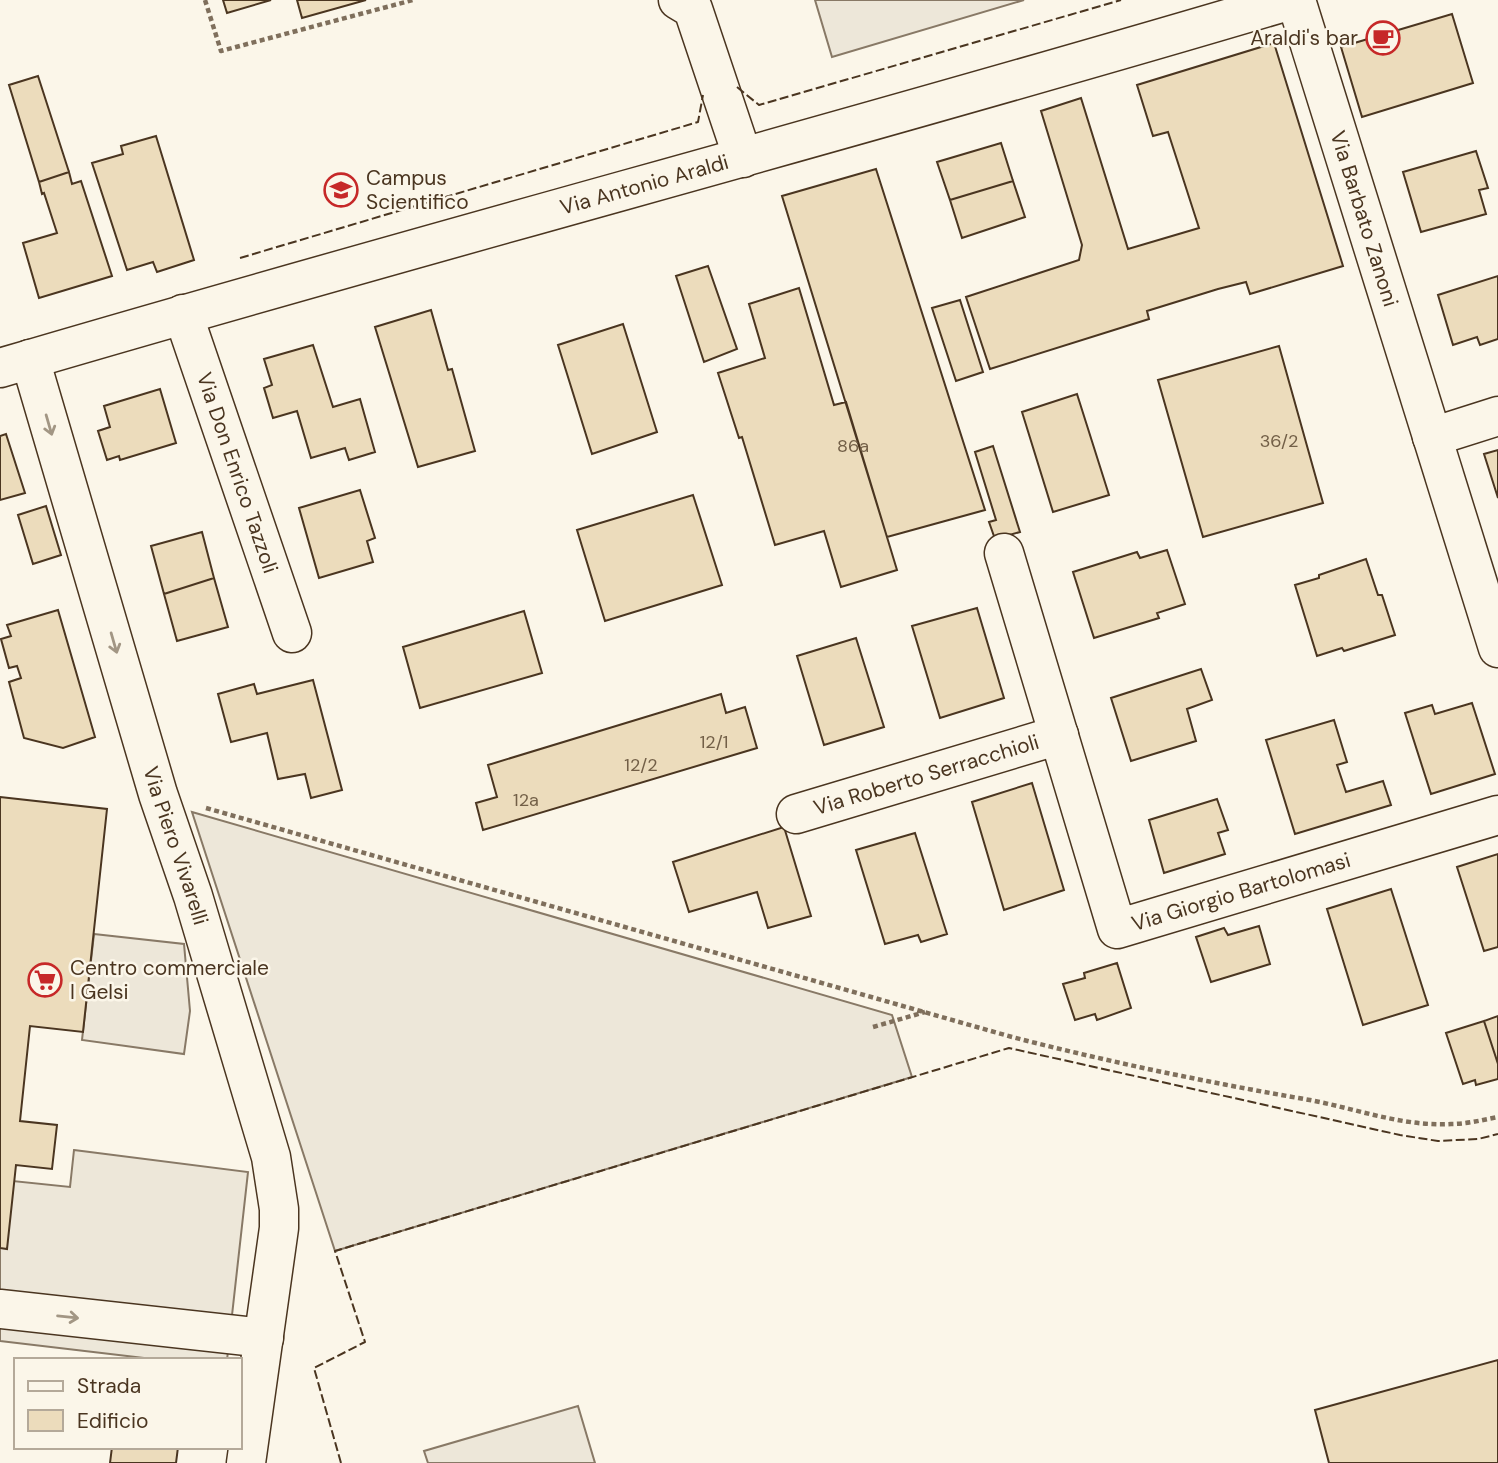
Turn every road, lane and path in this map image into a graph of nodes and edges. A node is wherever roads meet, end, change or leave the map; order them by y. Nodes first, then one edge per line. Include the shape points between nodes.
1 (205, 0) edge
2 (413, 0) edge
3 (1293, 0) edge
4 (690, 3) edge
5 (743, 158) junction
6 (183, 314) junction
7 (15, 364) edge
8 (1498, 416) edge
9 (1432, 437) junction
10 (1004, 553) dead end
11 (292, 633) dead end
12 (1498, 648) edge
13 (1059, 735) junction
14 (158, 794) junction
15 (796, 814) dead end
16 (1498, 815) edge
17 (926, 1012) junction
18 (873, 1027) dead end
19 (1498, 1117) edge
20 (0, 1309) edge
21 (264, 1338) junction
22 (246, 1463) edge

1 - 2 path via 221,51
3 - 5 street, Via Antonio Araldi
3 - 9 street, Via Barbato Zanoni
4 - 5 street
5 - 6 street, Via Antonio Araldi
6 - 7 street, Via Antonio Araldi
6 - 11 street, Via Don Enrico Tazzoli
7 -> 14 street, Via Piero Vivarelli
8 - 9 street
9 - 12 street, Via Barbato Zanoni
10 - 13 street, Via Giorgio Bartolomasi
13 - 15 street, Via Roberto Serracchioli
13 - 16 street, Via Giorgio Bartolomasi via 1117,929
14 - 17 path
14 - 21 street, Via Piero Vivarelli via 271,1157 279,1228
17 - 18 path
17 - 19 path via 1143,1069 1398,1120 1450,1125
20 -> 21 street
21 - 22 street, Via Piero Vivarelli

